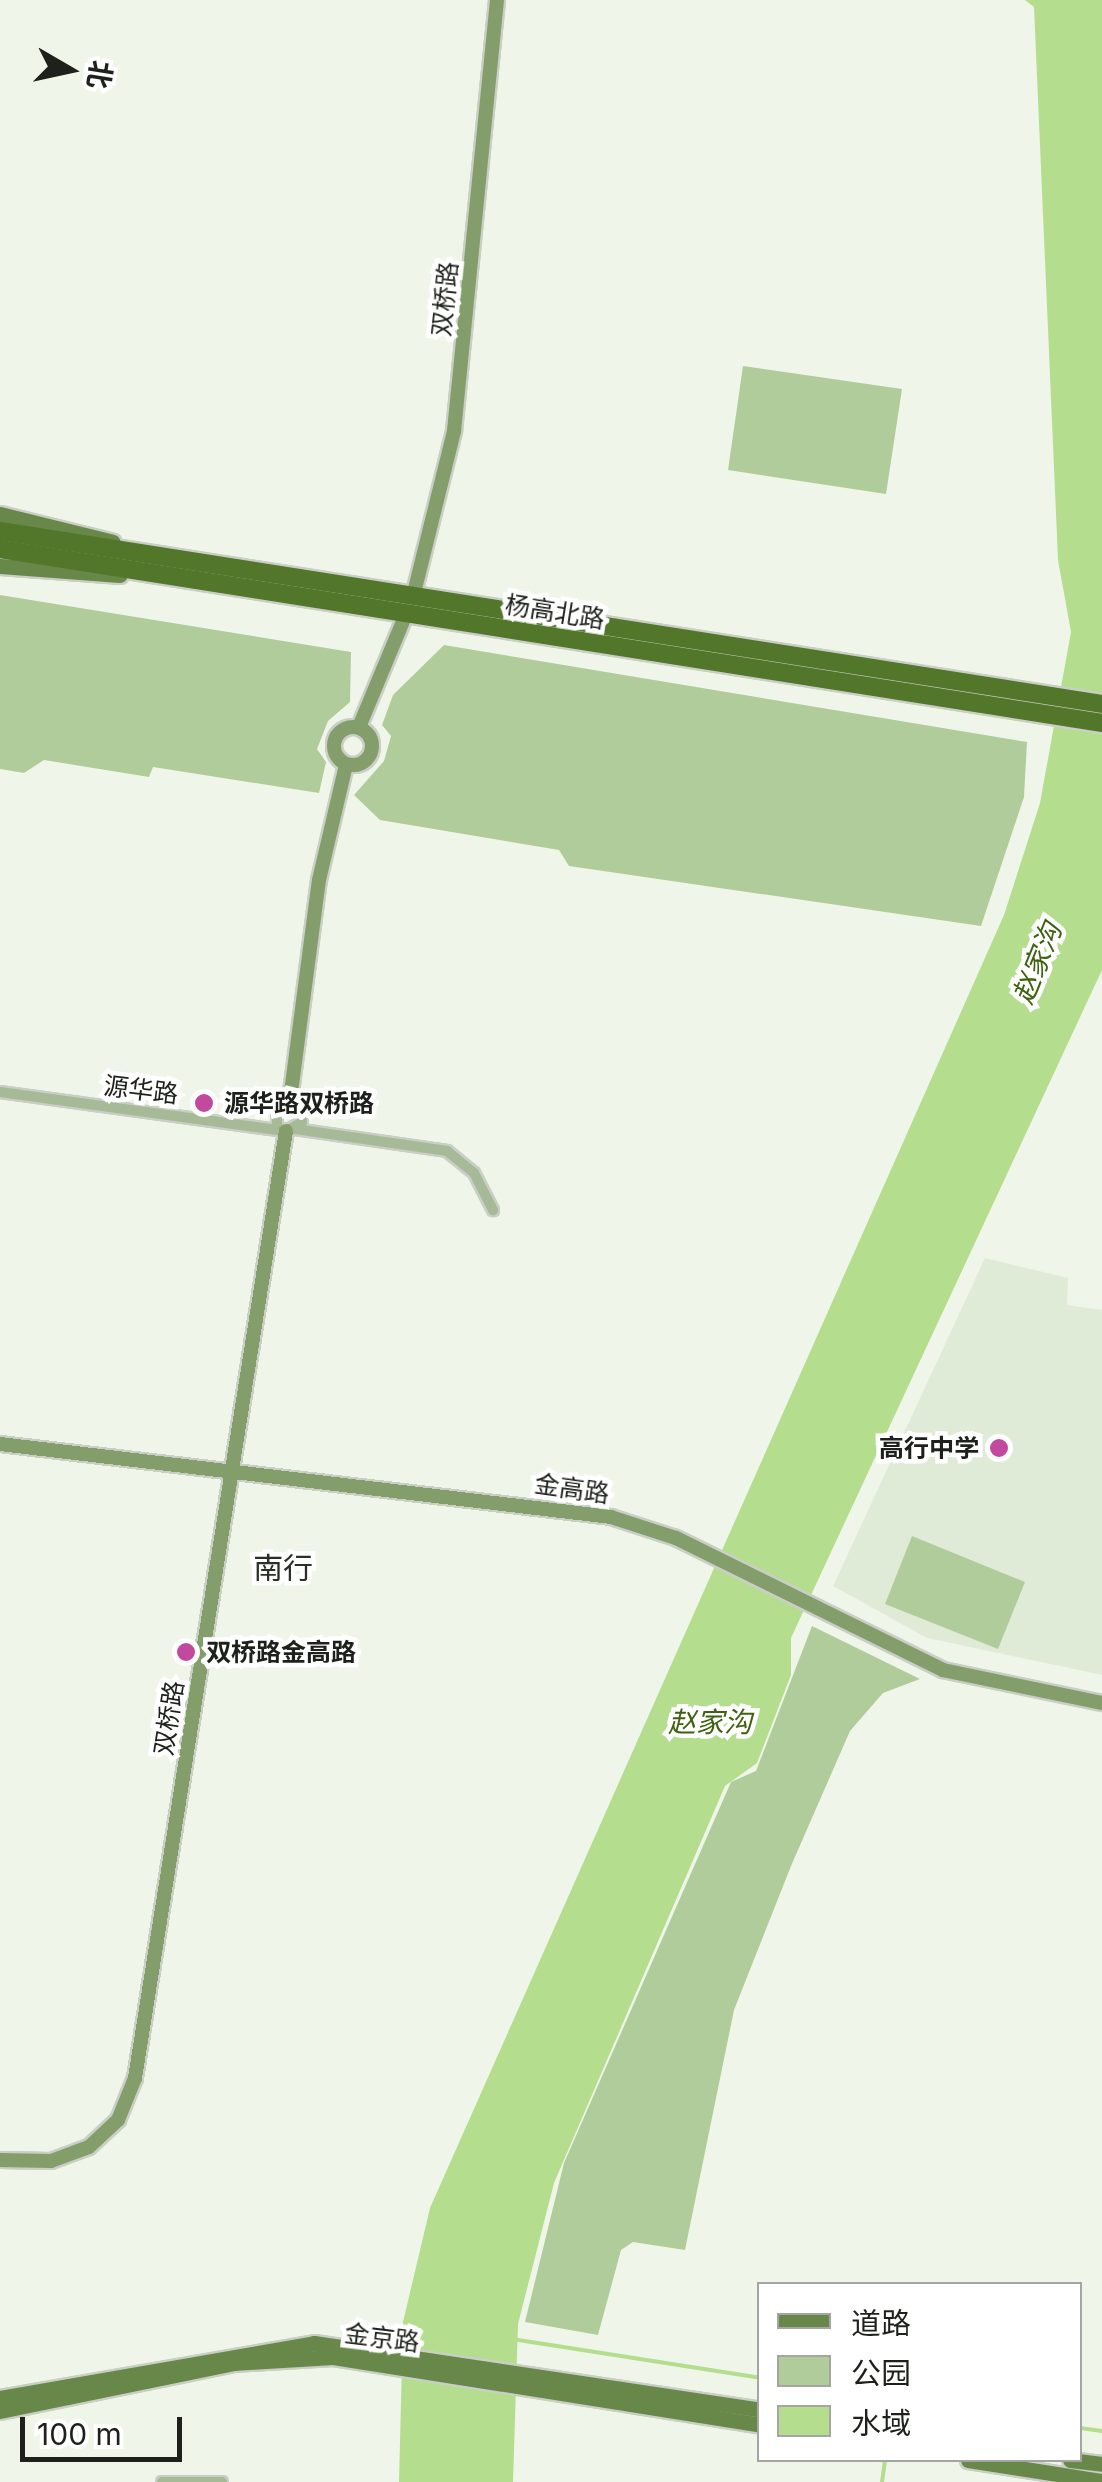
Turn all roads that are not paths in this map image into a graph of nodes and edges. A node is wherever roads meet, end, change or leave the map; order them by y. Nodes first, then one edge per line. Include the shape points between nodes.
1 (496, 0) edge
2 (0, 514) edge
3 (0, 531) edge
4 (0, 549) edge
5 (0, 566) edge
6 (168, 568) junction
7 (409, 606) junction
8 (771, 662) junction
9 (1102, 704) edge
10 (1102, 723) edge
11 (358, 727) junction
12 (346, 765) junction
13 (0, 1092) edge
14 (290, 1100) junction
15 (286, 1129) junction
16 (494, 1210) dead end
17 (0, 1444) edge
18 (230, 1473) junction
19 (1102, 1703) edge
20 (0, 2160) edge
21 (0, 2398) edge
22 (757, 2410) edge
23 (0, 2411) edge
24 (757, 2425) edge
25 (980, 2462) edge
26 (162, 2482) edge
27 (222, 2482) edge
28 (1102, 2482) edge

1 - 7 street, 双桥路 via 454,432
2 - 6 main road
3 - 6 highway, 杨高北路
4 - 6 highway, 杨高北路
5 - 6 main road
6 - 7 highway, 杨高北路
7 - 8 highway, 杨高北路
7 - 11 street, 双桥路
8 - 9 highway, 杨高北路
8 - 10 highway, 杨高北路
11 - 12 street, 双桥路 via 334,740
11 - 12 street, 双桥路 via 371,752
12 - 14 street, 双桥路 via 319,880
13 - 15 street, 源华路
14 - 15 street via 303,1113
14 - 15 street via 274,1108
15 - 16 street, 源华路 via 446,1151 474,1173
15 - 18 street, 双桥路
17 - 18 street, 金高路
18 - 19 street, 金高路 via 574,1510 676,1538 943,1670
18 - 20 street, 双桥路 via 128,2102 90,2148 51,2161
21 - 22 main road, 金京路 via 314,2342
23 - 24 main road, 金京路 via 233,2363 333,2357
25 - 28 main road
26 - 27 street

